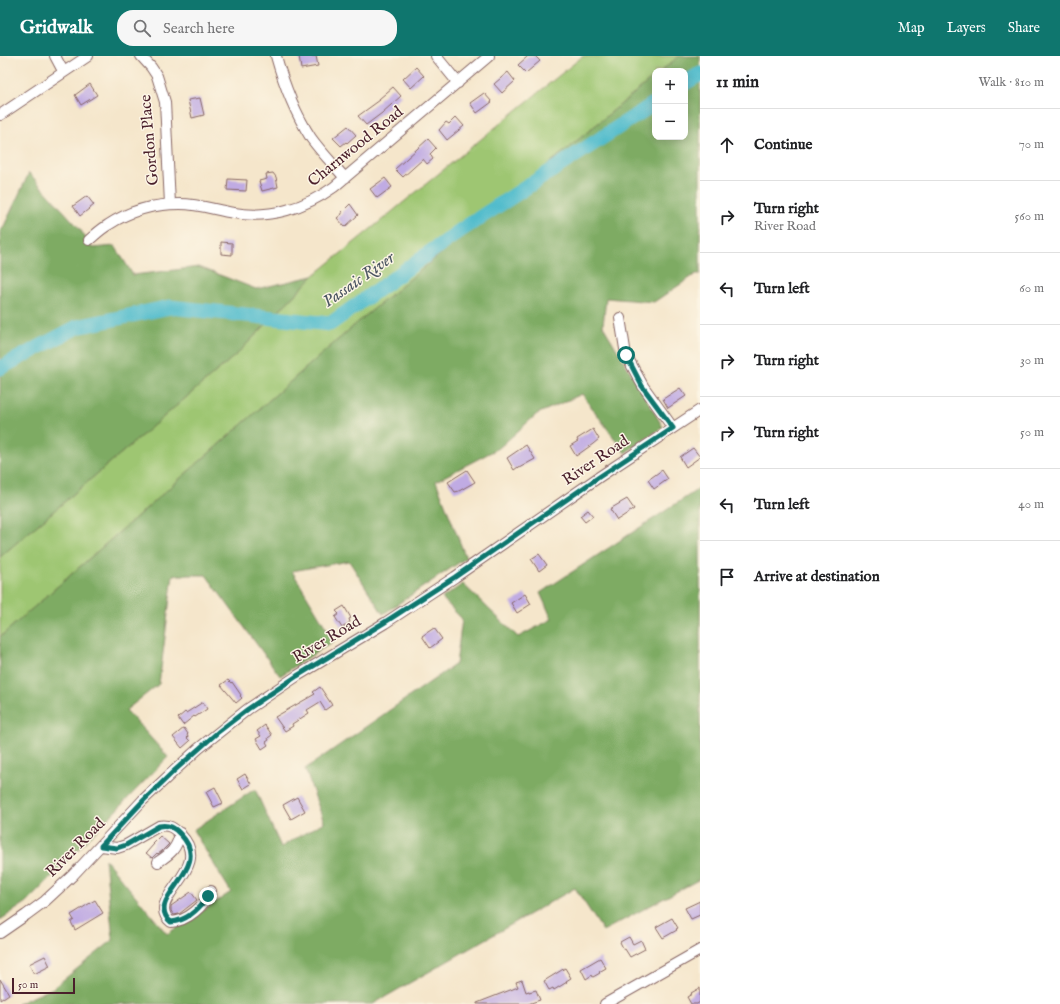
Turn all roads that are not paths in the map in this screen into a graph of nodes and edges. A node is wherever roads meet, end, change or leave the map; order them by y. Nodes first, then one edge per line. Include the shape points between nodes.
1 (55, 56) edge
2 (88, 56) edge
3 (141, 56) edge
4 (276, 56) edge
5 (436, 56) edge
6 (489, 56) edge
7 (63, 71) junction
8 (458, 83) junction
9 (0, 115) edge
10 (345, 178) junction
11 (170, 204) junction
12 (89, 240) dead end
13 (620, 318) dead end
14 (700, 410) edge
15 (673, 428) junction
16 (180, 833) junction
17 (101, 846) junction
18 (158, 862) dead end
19 (211, 891) dead end
20 (0, 933) edge
21 (700, 950) edge
22 (605, 1004) edge

1 - 7 street
2 - 7 street
3 - 11 street, Gordon Place via 157,76 165,102
4 - 10 street via 291,100 303,124 312,139
5 - 8 street
6 - 8 street, Charnwood Road
7 - 9 street
8 - 10 street, Charnwood Road
10 - 11 street, Charnwood Road via 315,200 276,213 242,214 194,204
11 - 12 street, Charnwood Road via 129,214 108,225
13 - 15 street via 626,355 642,386
14 - 15 street, River Road
15 - 17 street, River Road via 449,581 248,709 174,771
16 - 17 street via 164,825 117,848
16 - 18 street via 175,848
16 - 19 street via 191,850 190,859 183,876 166,900 163,910 166,918 171,922 186,918 201,906
17 - 20 street, River Road via 45,900
21 - 22 street

